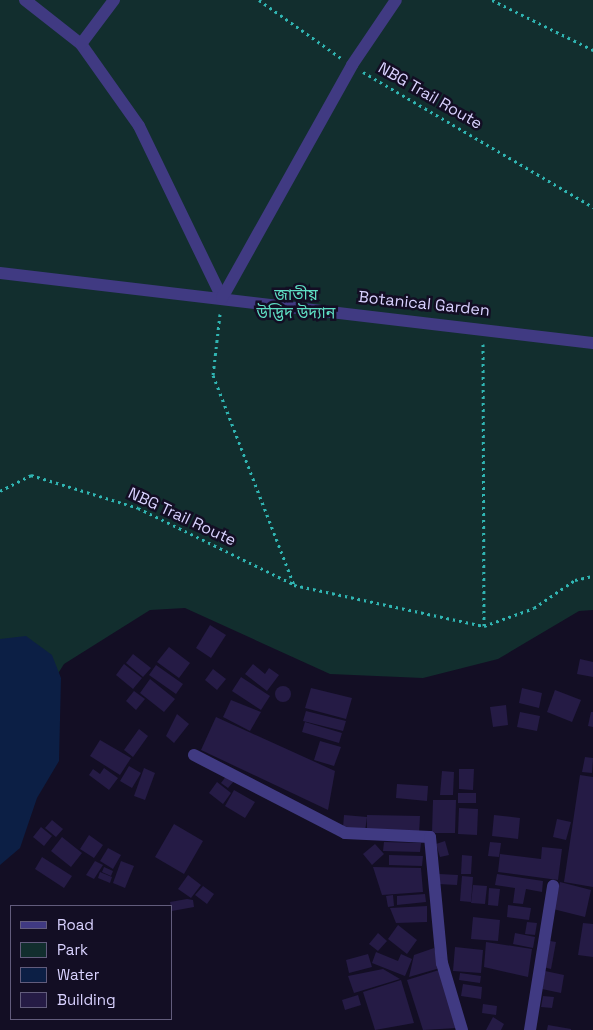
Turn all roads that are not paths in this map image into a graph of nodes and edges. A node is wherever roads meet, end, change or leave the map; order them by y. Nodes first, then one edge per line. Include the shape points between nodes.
1 (25, 0) edge
2 (114, 0) edge
3 (396, 0) edge
4 (81, 44) junction
5 (0, 273) edge
6 (222, 298) junction
7 (593, 343) edge
8 (194, 755) dead end
9 (553, 886) dead end
10 (462, 1030) edge
11 (530, 1030) edge

1 - 4 street
2 - 4 street
3 - 6 street via 352,65
4 - 6 street via 139,126
5 - 6 street, Botanical Garden
6 - 7 street, Botanical Garden via 483,327
8 - 10 street via 345,833 430,837 442,963
9 - 11 street

